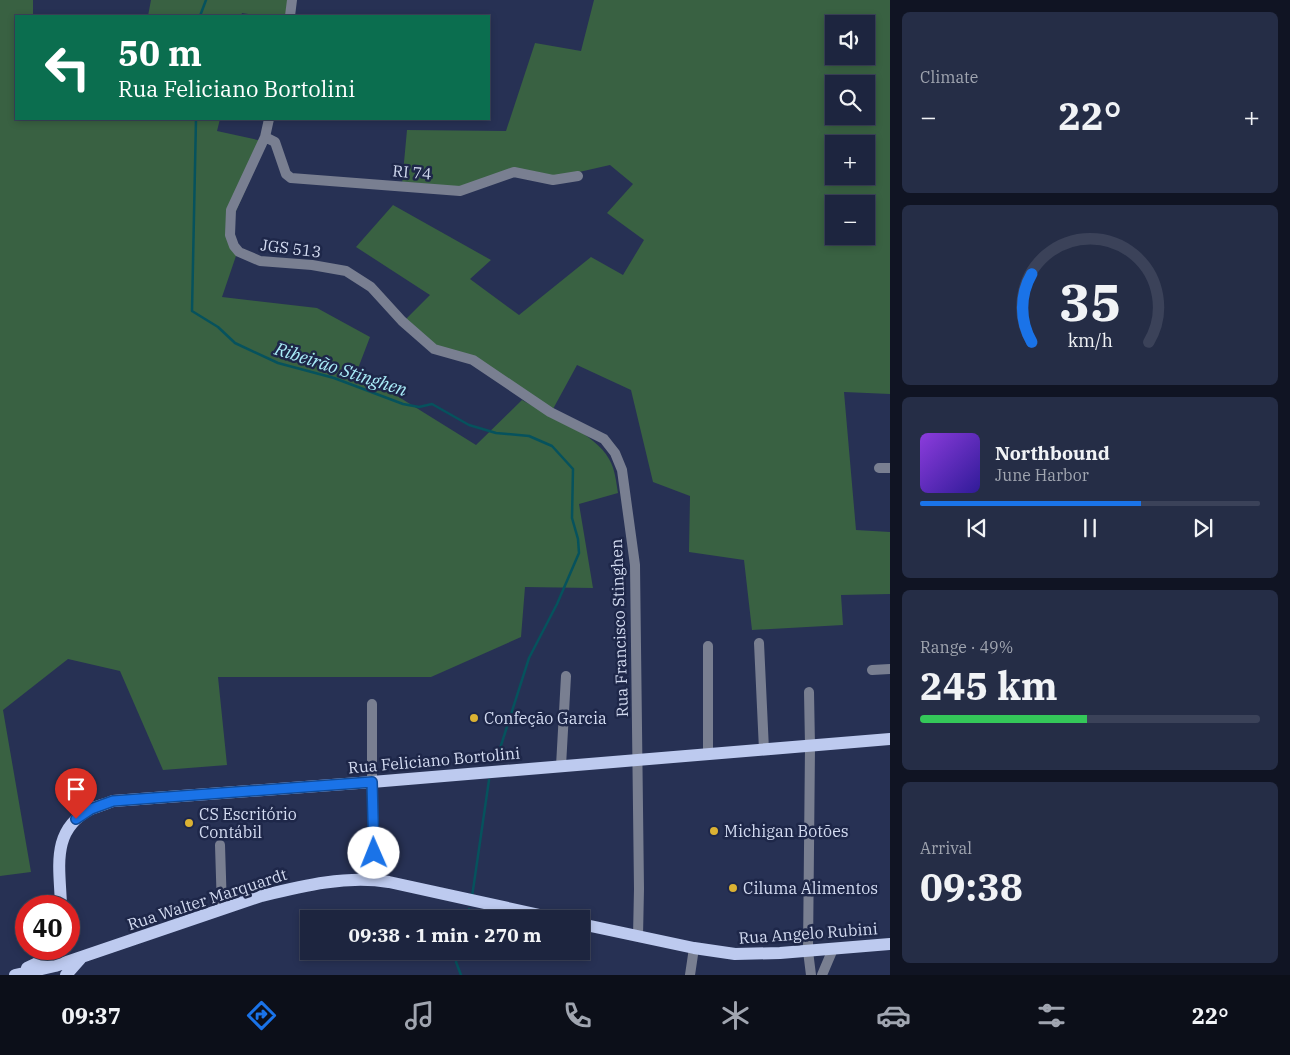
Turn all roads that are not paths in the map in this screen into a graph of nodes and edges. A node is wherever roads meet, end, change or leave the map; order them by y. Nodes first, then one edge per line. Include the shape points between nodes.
1 (292, 0) edge
2 (290, 15) edge
3 (269, 120) edge
4 (265, 137) junction
5 (578, 176) dead end
6 (454, 354) joint
7 (759, 643) dead end
8 (708, 646) dead end
9 (890, 669) edge
10 (872, 670) dead end
11 (566, 676) dead end
12 (809, 692) dead end
13 (372, 704) dead end
14 (890, 739) edge
15 (810, 746) junction
16 (764, 750) junction
17 (708, 754) junction
18 (637, 760) junction
19 (561, 766) junction
20 (372, 782) junction
21 (220, 845) dead end
22 (374, 880) junction
23 (61, 895) edge
24 (222, 909) junction
25 (517, 910) edge
26 (590, 926) edge
27 (638, 936) junction
28 (890, 944) edge
29 (694, 948) junction
30 (833, 949) junction
31 (808, 951) junction
32 (82, 956) junction
33 (44, 960) edge
34 (14, 975) edge
35 (66, 975) edge
36 (690, 975) edge
37 (811, 975) edge
38 (822, 975) edge

1 - 2 street
3 - 4 street, JGS 513
4 - 5 street, RI 74 via 275,142 286,174 291,178 460,191 514,172 553,180
4 - 6 street, JGS 513 via 231,210 230,235 239,252 260,261 346,271 371,287 425,342
6 - 18 street, Rua Francisco Stinghen via 473,360 550,412 604,440 615,453 622,470 635,565
7 - 16 street
8 - 17 street
9 - 10 street
11 - 19 street
12 - 15 street
13 - 20 street
14 - 15 main road, Rua Feliciano Bortolini
15 - 16 main road, Rua Feliciano Bortolini
15 - 31 street
16 - 17 main road, Rua Feliciano Bortolini
17 - 18 main road, Rua Feliciano Bortolini
18 - 19 main road, Rua Feliciano Bortolini
18 - 27 street, Rua Francisco Stinghen
19 - 20 main road, Rua Feliciano Bortolini
20 - 22 street
20 - 23 main road, Rua Feliciano Bortolini via 113,801 76,819 64,834 60,849
21 - 24 street
22 - 24 main road, Rua Walter Marquardt via 295,887
22 - 25 main road, Rua Walter Marquardt
24 - 32 main road, Rua Walter Marquardt
26 - 27 main road, Rua Angelo Rubini
27 - 29 main road, Rua Angelo Rubini
28 - 30 main road, Rua Angelo Rubini
29 - 31 main road, Rua Angelo Rubini via 735,954
29 - 36 street
30 - 31 main road, Rua Angelo Rubini
30 - 38 street
31 - 37 street
32 - 34 main road, Rua Walter Marquardt via 45,969
32 - 35 main road
33 - 34 main road

